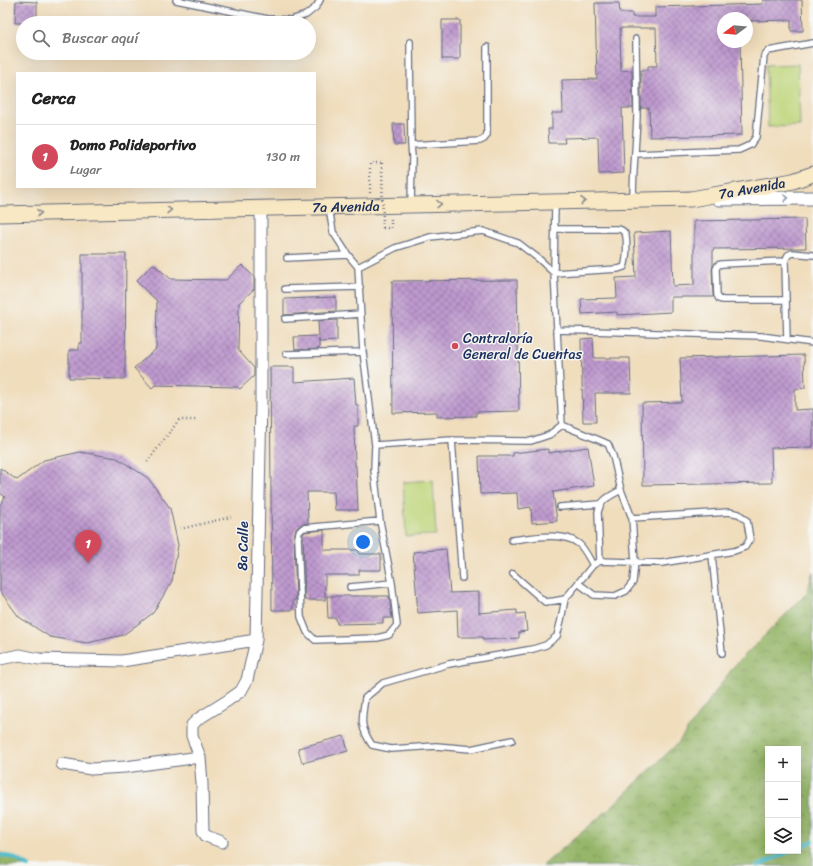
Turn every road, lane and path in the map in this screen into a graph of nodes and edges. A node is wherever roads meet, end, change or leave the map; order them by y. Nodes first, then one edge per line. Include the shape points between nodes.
1 (176, 0) edge
2 (320, 0) edge
3 (253, 16) edge
4 (303, 16) edge
5 (636, 38) dead end
6 (410, 42) dead end
7 (813, 43) edge
8 (488, 47) dead end
9 (411, 145) junction
10 (635, 154) junction
11 (813, 174) edge
12 (813, 198) edge
13 (691, 199) junction
14 (633, 200) junction
15 (555, 202) junction
16 (411, 205) junction
17 (370, 206) junction
18 (329, 207) junction
19 (261, 208) junction
20 (0, 214) edge
21 (391, 228) dead end
22 (554, 229) junction
23 (813, 255) edge
24 (348, 256) junction
25 (287, 258) dead end
26 (785, 261) junction
27 (358, 267) junction
28 (554, 273) junction
29 (360, 287) junction
30 (285, 289) dead end
31 (786, 300) junction
32 (361, 314) junction
33 (285, 319) dead end
34 (556, 330) junction
35 (787, 339) junction
36 (813, 343) edge
37 (363, 352) junction
38 (286, 354) dead end
39 (198, 420) dead end
40 (562, 425) junction
41 (452, 440) junction
42 (375, 445) junction
43 (147, 462) dead end
44 (621, 490) junction
45 (600, 504) junction
46 (560, 507) dead end
47 (231, 517) dead end
48 (632, 518) junction
49 (380, 521) junction
50 (180, 529) dead end
51 (512, 540) dead end
52 (712, 555) junction
53 (600, 561) junction
54 (635, 561) junction
55 (593, 565) junction
56 (513, 574) dead end
57 (462, 578) dead end
58 (392, 583) junction
59 (578, 584) junction
60 (350, 587) dead end
61 (565, 599) junction
62 (256, 640) junction
63 (722, 653) dead end
64 (0, 659) edge
65 (512, 740) dead end
66 (200, 757) junction
67 (62, 764) dead end
68 (222, 842) dead end

1 - 3 lane
2 - 4 lane via 316,7
5 - 10 lane
6 - 9 lane
7 - 10 lane via 768,50 764,56 756,137 750,145 739,150
8 - 9 lane via 487,135 484,139
9 - 16 lane
10 - 14 lane
11 - 13 main road, 7a Avenida via 793,181
13 -> 12 street, 7a Avenida
13 - 14 main road, 7a Avenida
15 -> 14 main road, 7a Avenida
16 -> 15 main road, 7a Avenida
15 - 22 lane
16 - 17 main road, 7a Avenida
17 - 18 main road, 7a Avenida
17 - 21 path, bridge via 370,163 382,163 383,228
18 - 19 main road, 7a Avenida
18 - 24 lane via 333,232
20 -> 19 main road, 7a Avenida
19 - 62 street, 8a Calle via 261,402
22 - 28 lane
22 - 28 lane via 619,229 626,236 626,262 624,267 618,269
23 - 26 lane via 792,254 788,255
24 - 25 lane
24 - 27 lane
26 - 31 lane
26 - 31 lane via 722,264 716,269 719,299
27 - 28 lane via 395,248 430,237 483,231 518,243
27 - 29 lane
28 - 34 lane
29 - 30 lane
29 - 32 lane
31 - 35 lane
32 - 33 lane
32 - 37 lane
34 - 35 lane
34 - 40 lane
35 - 36 lane
37 - 38 lane
37 - 42 lane
39 - 43 path via 179,420
40 - 41 lane via 549,435 531,440
40 - 44 lane via 608,444
41 - 42 lane
41 - 57 lane
42 - 49 lane via 374,470
44 - 45 lane
44 - 48 lane
45 - 46 lane
45 - 53 lane
47 - 50 path
48 - 52 lane via 729,512 740,514 747,521 750,539 745,547
48 - 54 lane
49 - 58 lane
49 - 58 lane via 303,528 299,532 301,617 307,632 315,640 377,638 389,635 397,625
51 - 55 lane via 547,536 567,538 579,544
52 - 54 lane via 662,563
52 - 63 lane
53 - 54 lane
53 - 55 lane
54 - 59 lane via 634,582 626,591 615,596 594,595
55 - 59 lane
56 - 61 lane via 545,602
58 - 60 lane
59 - 61 lane
61 - 65 lane via 557,636 546,646 441,666 383,683 365,698 361,721 365,735 372,745 391,749 436,746 471,749
62 - 64 street via 122,661 39,659 20,655
62 - 66 street, 8a Calle via 247,680 241,691 192,725 192,736
66 - 67 street via 91,769
66 - 68 street, 8a Calle via 203,831 206,836

